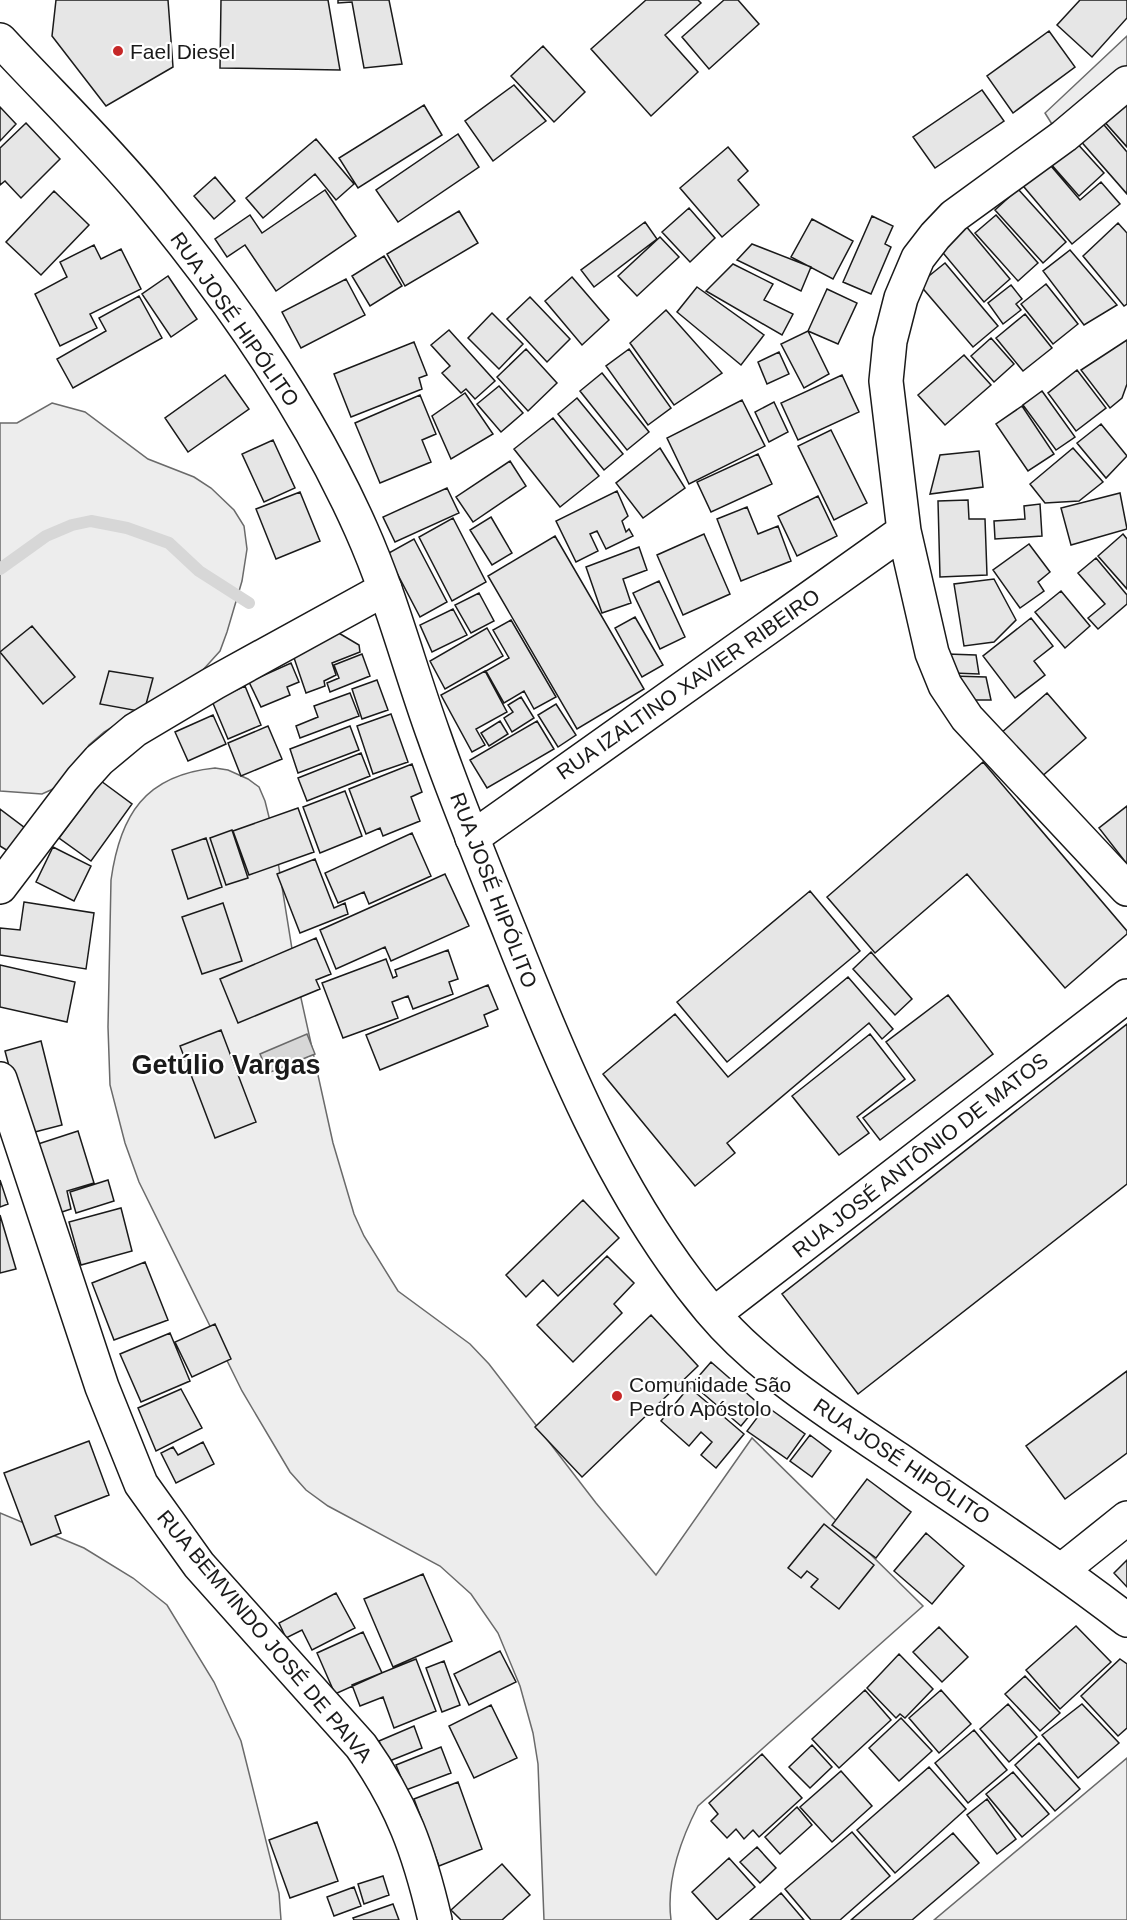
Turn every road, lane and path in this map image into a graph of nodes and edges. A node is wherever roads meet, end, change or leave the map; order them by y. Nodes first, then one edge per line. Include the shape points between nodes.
1 (0, 40) edge
2 (1127, 83) edge
3 (904, 531) junction
4 (385, 589) junction
5 (472, 838) junction
6 (0, 887) edge
7 (1127, 889) edge
8 (1127, 996) edge
9 (0, 1079) edge
10 (714, 1314) junction
11 (1127, 1518) edge
12 (1062, 1570) junction
13 (1127, 1620) edge
14 (435, 1920) edge

1 - 4 street, RUA JOSÉ HIPÓLITO via 148,199 224,297 297,405 360,526
2 - 3 street via 1064,136 954,216 918,258 898,309 886,381
3 - 5 street, RUA IZALTINO XAVIER RIBEIRO
3 - 7 street via 932,653 945,685 967,718
4 - 5 street, RUA JOSÉ HIPÓLITO
4 - 6 street via 135,730 82,779
5 - 10 street, RUA JOSÉ HIPÓLITO via 573,1086 654,1233
8 - 10 street, RUA JOSÉ ANTÔNIO DE MATOS
9 - 14 street, RUA BEMVINDO JOSÉ DE PAIVA via 102,1387 141,1484 200,1565 361,1746 384,1778 417,1851
10 - 12 street, RUA JOSÉ HIPÓLITO via 787,1380 833,1415
11 - 12 street
12 - 13 street, RUA JOSÉ HIPÓLITO

